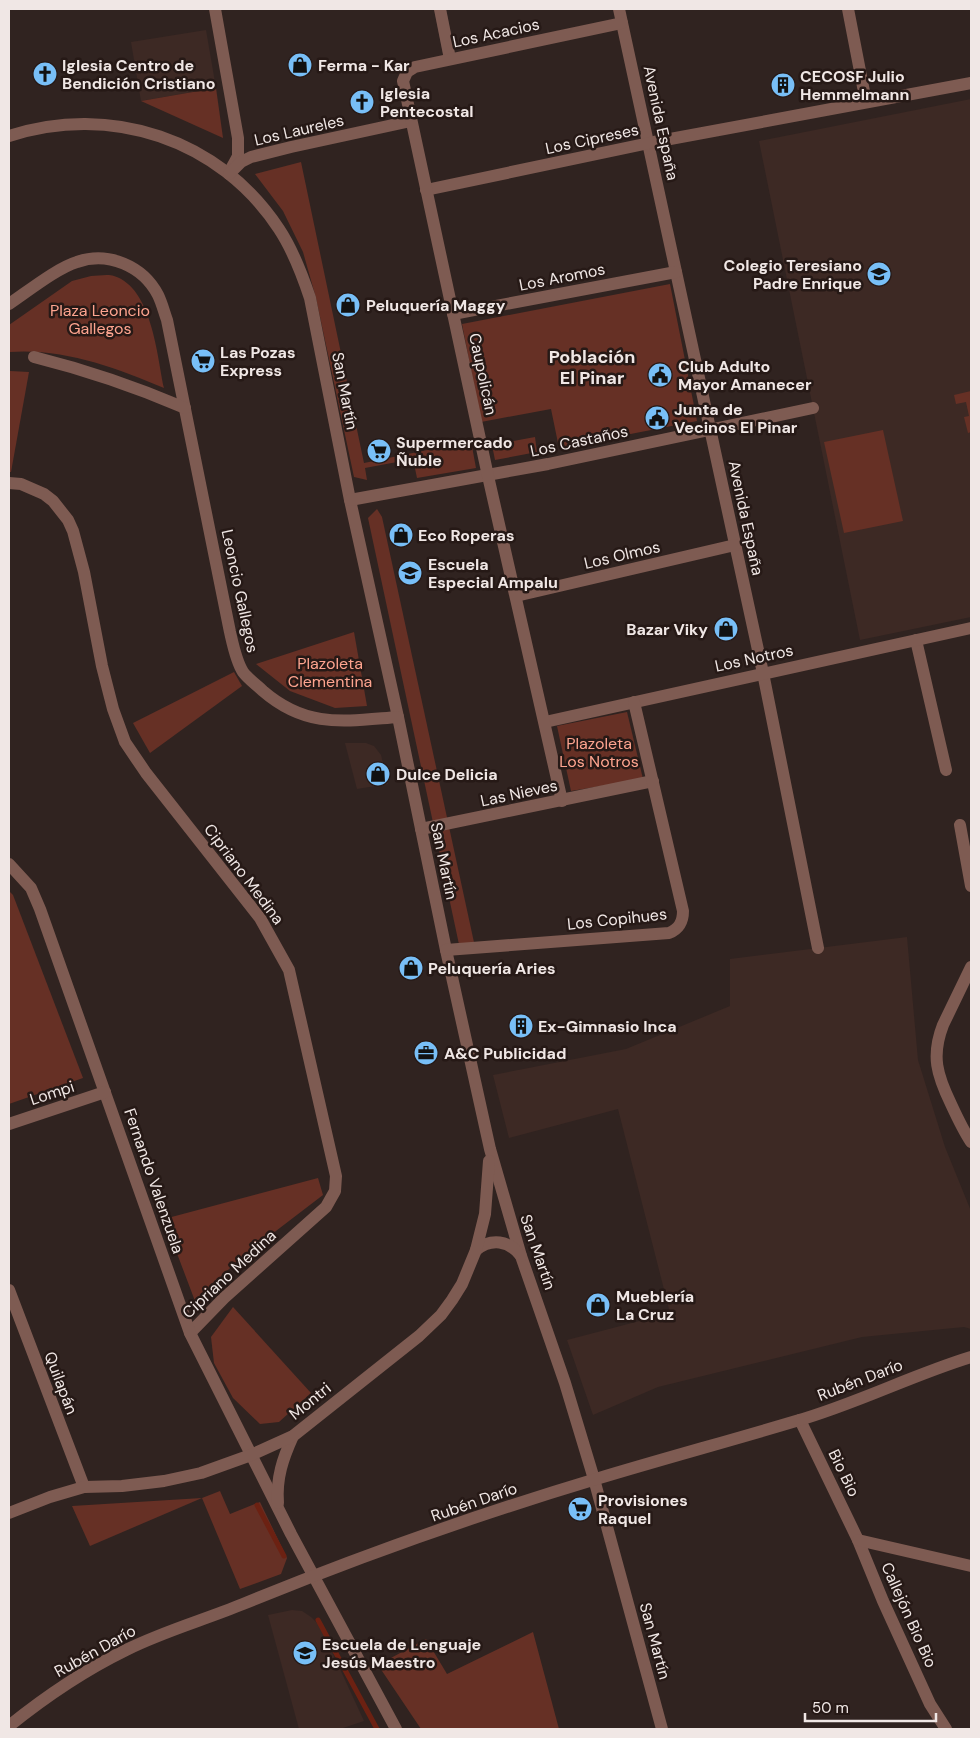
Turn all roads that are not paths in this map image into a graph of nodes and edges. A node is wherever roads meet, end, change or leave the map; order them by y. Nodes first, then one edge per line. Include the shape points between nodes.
1 (215, 9) edge
2 (440, 9) edge
3 (619, 9) edge
4 (848, 9) edge
5 (622, 24) junction
6 (450, 59) junction
7 (407, 72) joint
8 (971, 83) edge
9 (866, 102) junction
10 (411, 121) junction
11 (9, 136) edge
12 (648, 143) junction
13 (229, 174) junction
14 (426, 190) junction
15 (676, 272) junction
16 (9, 304) edge
17 (453, 314) junction
18 (34, 357) dead end
19 (185, 408) junction
20 (813, 408) dead end
21 (710, 430) junction
22 (488, 476) junction
23 (12, 483) edge
24 (350, 500) junction
25 (735, 545) junction
26 (516, 596) junction
27 (971, 628) edge
28 (916, 640) junction
29 (763, 673) junction
30 (634, 702) junction
31 (398, 717) junction
32 (545, 722) junction
33 (946, 770) dead end
34 (653, 781) junction
35 (562, 800) junction
36 (960, 825) dead end
37 (421, 829) junction
38 (9, 864) edge
39 (971, 886) edge
40 (818, 948) dead end
41 (446, 950) junction
42 (971, 967) edge
43 (105, 1092) junction
44 (9, 1124) edge
45 (971, 1142) edge
46 (490, 1149) junction
47 (476, 1250) junction
48 (521, 1256) junction
49 (9, 1290) edge
50 (190, 1333) junction
51 (971, 1356) edge
52 (800, 1420) junction
53 (293, 1436) junction
54 (250, 1455) junction
55 (594, 1479) junction
56 (84, 1487) junction
57 (278, 1508) junction
58 (9, 1513) edge
59 (858, 1540) junction
60 (971, 1566) edge
61 (313, 1575) junction
62 (9, 1726) edge
63 (396, 1729) edge
64 (662, 1729) edge
65 (946, 1729) edge

1 - 13 street via 238,138 238,156
2 - 6 street
3 - 5 street, Avenida España
4 - 9 street
5 - 6 street, Los Acacios
5 - 12 street, Avenida España
6 - 7 street, Los Acacios
7 - 10 street, Caupolicán via 403,81
8 - 9 street, Los Cipreses
9 - 12 street, Los Cipreses
10 - 13 street, Los Laureles via 251,158 241,162
10 - 14 street, Caupolicán
11 - 13 street, San Martín via 47,126 118,126 172,141
12 - 14 street, Los Cipreses
12 - 15 street, Avenida España
13 - 24 street, San Martín via 265,209 288,244 302,274 310,298
14 - 17 street, Caupolicán
15 - 17 street, Los Aromos
15 - 21 street, Avenida España
16 - 19 street, Leoncio Gallegos via 76,262 100,258 134,268 159,296
17 - 22 street, Caupolicán
18 - 19 street via 151,393
19 - 31 street, Leoncio Gallegos via 230,632 244,673 284,707 307,717 341,721
20 - 21 street, Los Castaños
21 - 22 street, Los Castaños
21 - 25 street, Avenida España
22 - 24 street, Los Castaños
22 - 26 street, Caupolicán
23 - 50 street, Cipriano Medina via 34,488 54,501 68,520 84,572 102,666 125,742 260,918 288,970 336,1176 335,1191 326,1207 224,1298
24 - 31 street, San Martín
25 - 26 street, Los Olmos
25 - 29 street, Avenida España
26 - 32 street, Caupolicán
27 - 28 street, Los Notros
28 - 29 street, Los Notros
28 - 33 street
29 - 30 street, Los Notros
29 - 40 street, Avenida España
30 - 32 street, Los Notros
30 - 34 street, Los Copihues
31 - 37 street, San Martín
32 - 35 street, Caupolicán
34 - 35 street, Las Nieves
34 - 41 street, Los Copihues via 683,911 676,929 669,933
35 - 37 street, Las Nieves
36 - 39 street
37 - 41 street, San Martín
38 - 43 street, Fernando Valenzuela via 31,888 40,909
41 - 46 street, San Martín
42 - 45 street via 939,1034 936,1054 941,1084
43 - 44 street, Lompi
43 - 50 street, Fernando Valenzuela
46 - 47 street, Montri via 485,1214
46 - 48 street, San Martín
47 - 48 street via 482,1245 499,1242 511,1246
47 - 53 street, Montri via 462,1284 430,1326
48 - 55 street, San Martín
49 - 56 street, Quilapán
50 - 54 street, Fernando Valenzuela
51 - 52 street, Rubén Darío
52 - 55 street, Rubén Darío
52 - 59 street, Bio Bio
53 - 54 street, Montri
53 - 57 street, Fernando Valenzuela via 279,1474
54 - 56 street, Montri via 164,1481
54 - 57 street, Fernando Valenzuela
55 - 61 street, Rubén Darío
55 - 64 street, San Martín
56 - 58 street, Montri
57 - 61 street, Fernando Valenzuela
59 - 60 street
59 - 65 street, Callejón Bio Bio via 930,1704
61 - 62 street, Rubén Darío via 126,1650 75,1678
61 - 63 street, Fernando Valenzuela

